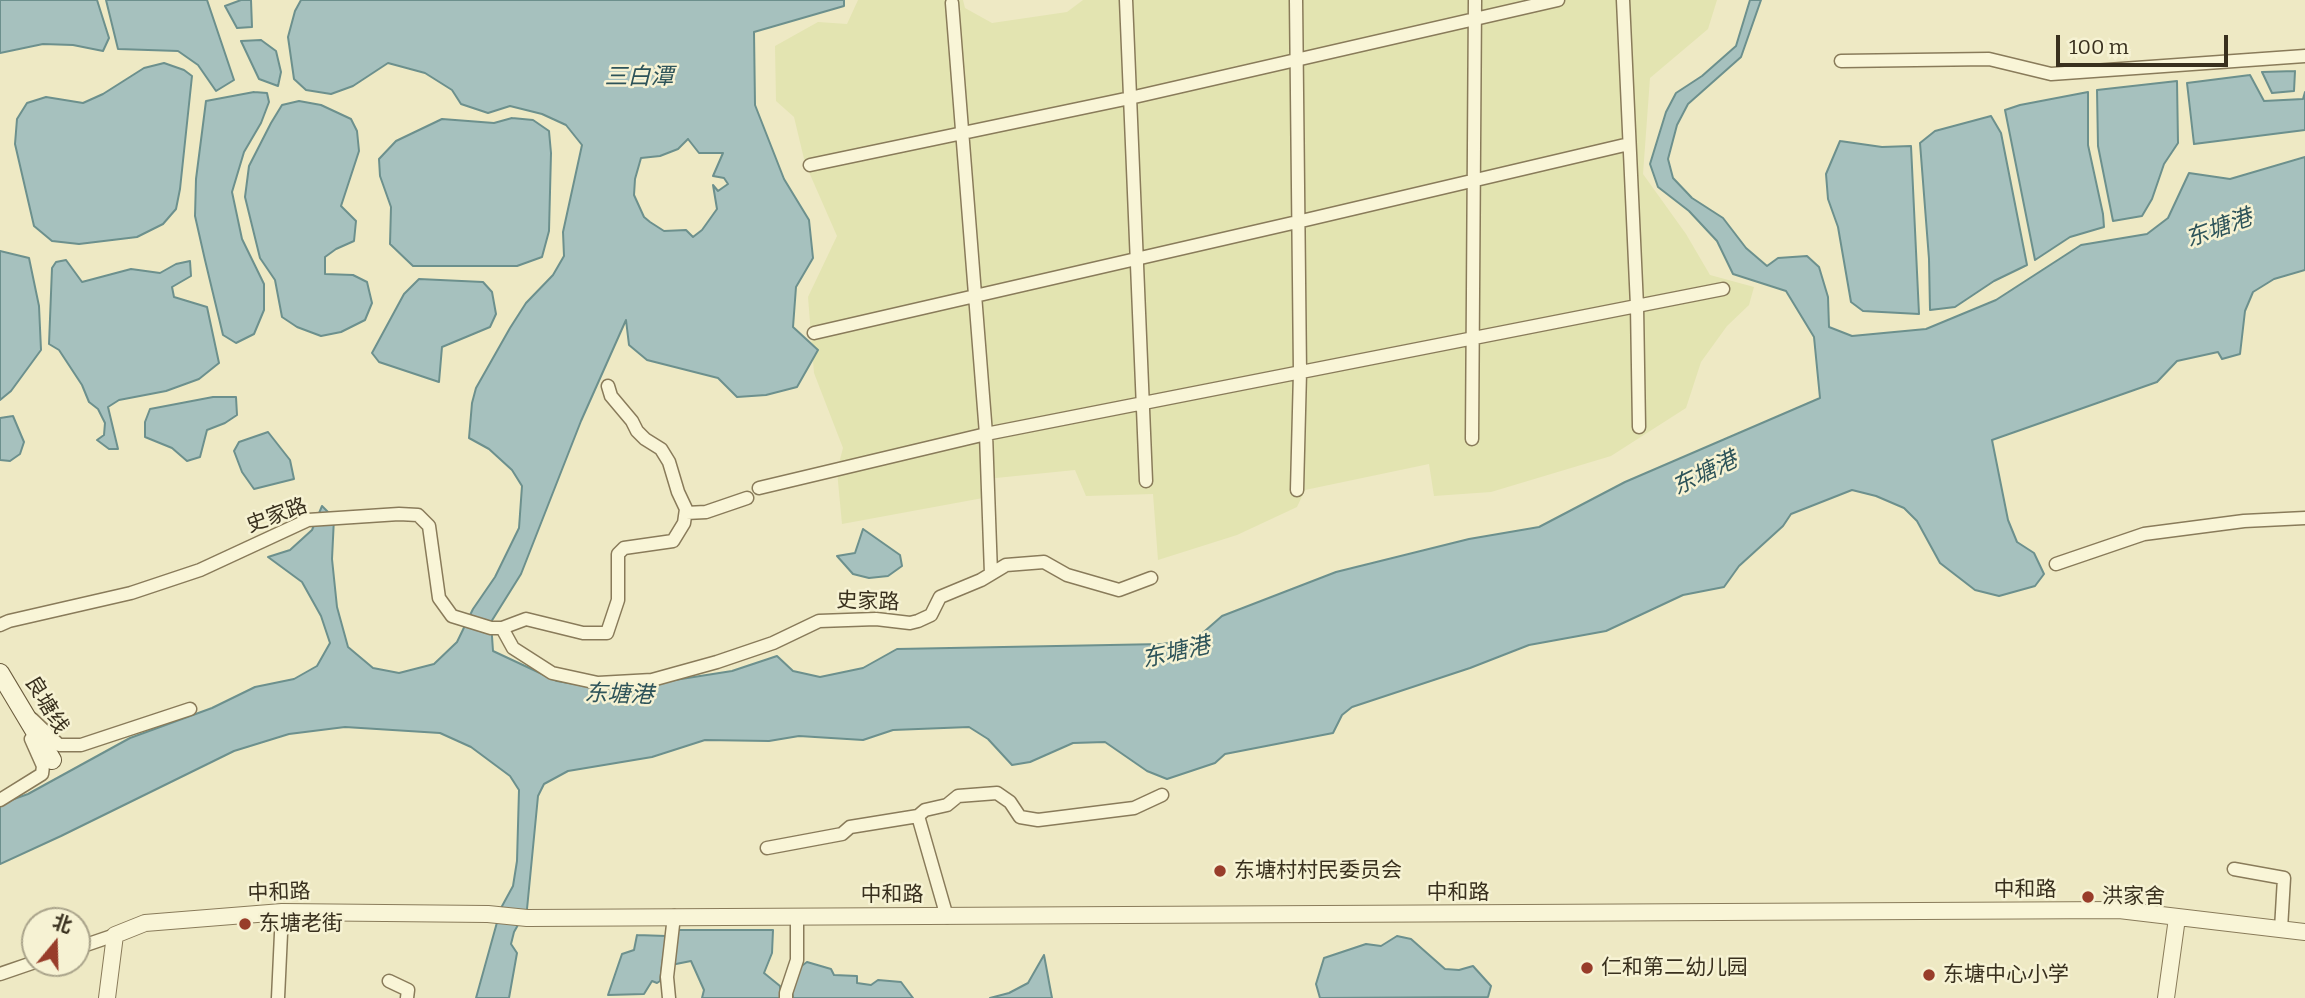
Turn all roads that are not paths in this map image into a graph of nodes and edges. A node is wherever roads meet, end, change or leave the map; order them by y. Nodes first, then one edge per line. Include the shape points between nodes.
1 (1126, 0) edge
2 (1296, 0) edge
3 (1475, 0) edge
4 (1558, 0) edge
5 (1623, 0) edge
6 (952, 3) dead end
7 (1475, 19) junction
8 (2305, 56) edge
9 (1296, 60) junction
10 (1841, 61) dead end
11 (1130, 98) junction
12 (962, 132) junction
13 (1629, 144) junction
14 (810, 165) dead end
15 (1473, 181) junction
16 (1297, 222) junction
17 (1136, 259) junction
18 (1723, 289) dead end
19 (975, 296) junction
20 (1637, 306) junction
21 (814, 332) dead end
22 (1472, 338) junction
23 (1300, 372) junction
24 (608, 386) dead end
25 (1142, 403) junction
26 (1639, 427) dead end
27 (986, 434) junction
28 (1472, 439) dead end
29 (1146, 481) dead end
30 (759, 488) dead end
31 (1297, 490) dead end
32 (747, 498) dead end
33 (685, 513) junction
34 (2305, 518) edge
35 (2056, 564) dead end
36 (991, 574) junction
37 (1151, 578) dead end
38 (0, 625) edge
39 (502, 628) junction
40 (0, 673) edge
41 (190, 709) dead end
42 (24, 712) junction
43 (52, 760) dead end
44 (1162, 794) dead end
45 (0, 800) edge
46 (918, 816) junction
47 (767, 848) dead end
48 (2234, 869) dead end
49 (282, 912) junction
50 (674, 916) junction
51 (797, 916) junction
52 (947, 917) junction
53 (2177, 918) junction
54 (2281, 929) junction
55 (2305, 932) edge
56 (115, 935) junction
57 (91, 943) edge
58 (21, 967) edge
59 (0, 974) edge
60 (389, 981) dead end
61 (107, 998) edge
62 (278, 998) edge
63 (407, 998) edge
64 (669, 998) edge
65 (786, 998) edge
66 (2166, 998) edge

1 - 11 street
2 - 9 street
3 - 7 street
4 - 7 street
5 - 13 street
6 - 12 street
7 - 9 street
7 - 15 street
8 - 10 street via 2050,74 1989,59
9 - 11 street
9 - 16 street
11 - 12 street
11 - 17 street
12 - 14 street
12 - 19 street
13 - 15 street
13 - 20 street
15 - 16 street
15 - 22 street
16 - 17 street
16 - 23 street
17 - 19 street
17 - 25 street
18 - 20 street
19 - 21 street
19 - 27 street
20 - 22 street
20 - 26 street
22 - 23 street
22 - 28 street
23 - 25 street
23 - 31 street
24 - 33 street via 637,431 661,449 669,462
25 - 27 street
25 - 29 street
27 - 30 street
27 - 36 street
32 - 33 street via 706,512
33 - 39 street, 史家路 via 673,541 624,548 618,554 618,600 607,633 583,633 526,619
34 - 35 street via 2144,534
36 - 37 street, 史家路 via 1006,565 1044,562 1067,575 1119,590
36 - 39 street, 史家路 via 940,597 926,619 910,623 819,621 773,643 652,680 598,682 552,673 513,648
38 - 39 street, 史家路 via 131,593 200,570 308,520 418,514 429,526 439,598 452,616
40 - 42 main road, 良塘线
41 - 42 street via 81,745 59,745
42 - 43 main road, 良塘线
42 - 45 street via 42,774
44 - 46 street via 1135,808 1038,820 1020,817 997,793 958,796
46 - 47 street
46 - 52 street
48 - 54 street via 2284,878
49 - 50 street, 中和路
49 - 56 street, 中和路 via 145,923
49 - 62 street
50 - 51 street, 中和路
50 - 64 street
51 - 52 street, 中和路
51 - 65 street via 797,960
52 - 53 street, 中和路 via 2119,910
53 - 54 street, 中和路
53 - 66 street
54 - 55 street, 中和路
56 - 57 street, 中和路
56 - 61 street
58 - 59 street
60 - 63 street via 408,990

